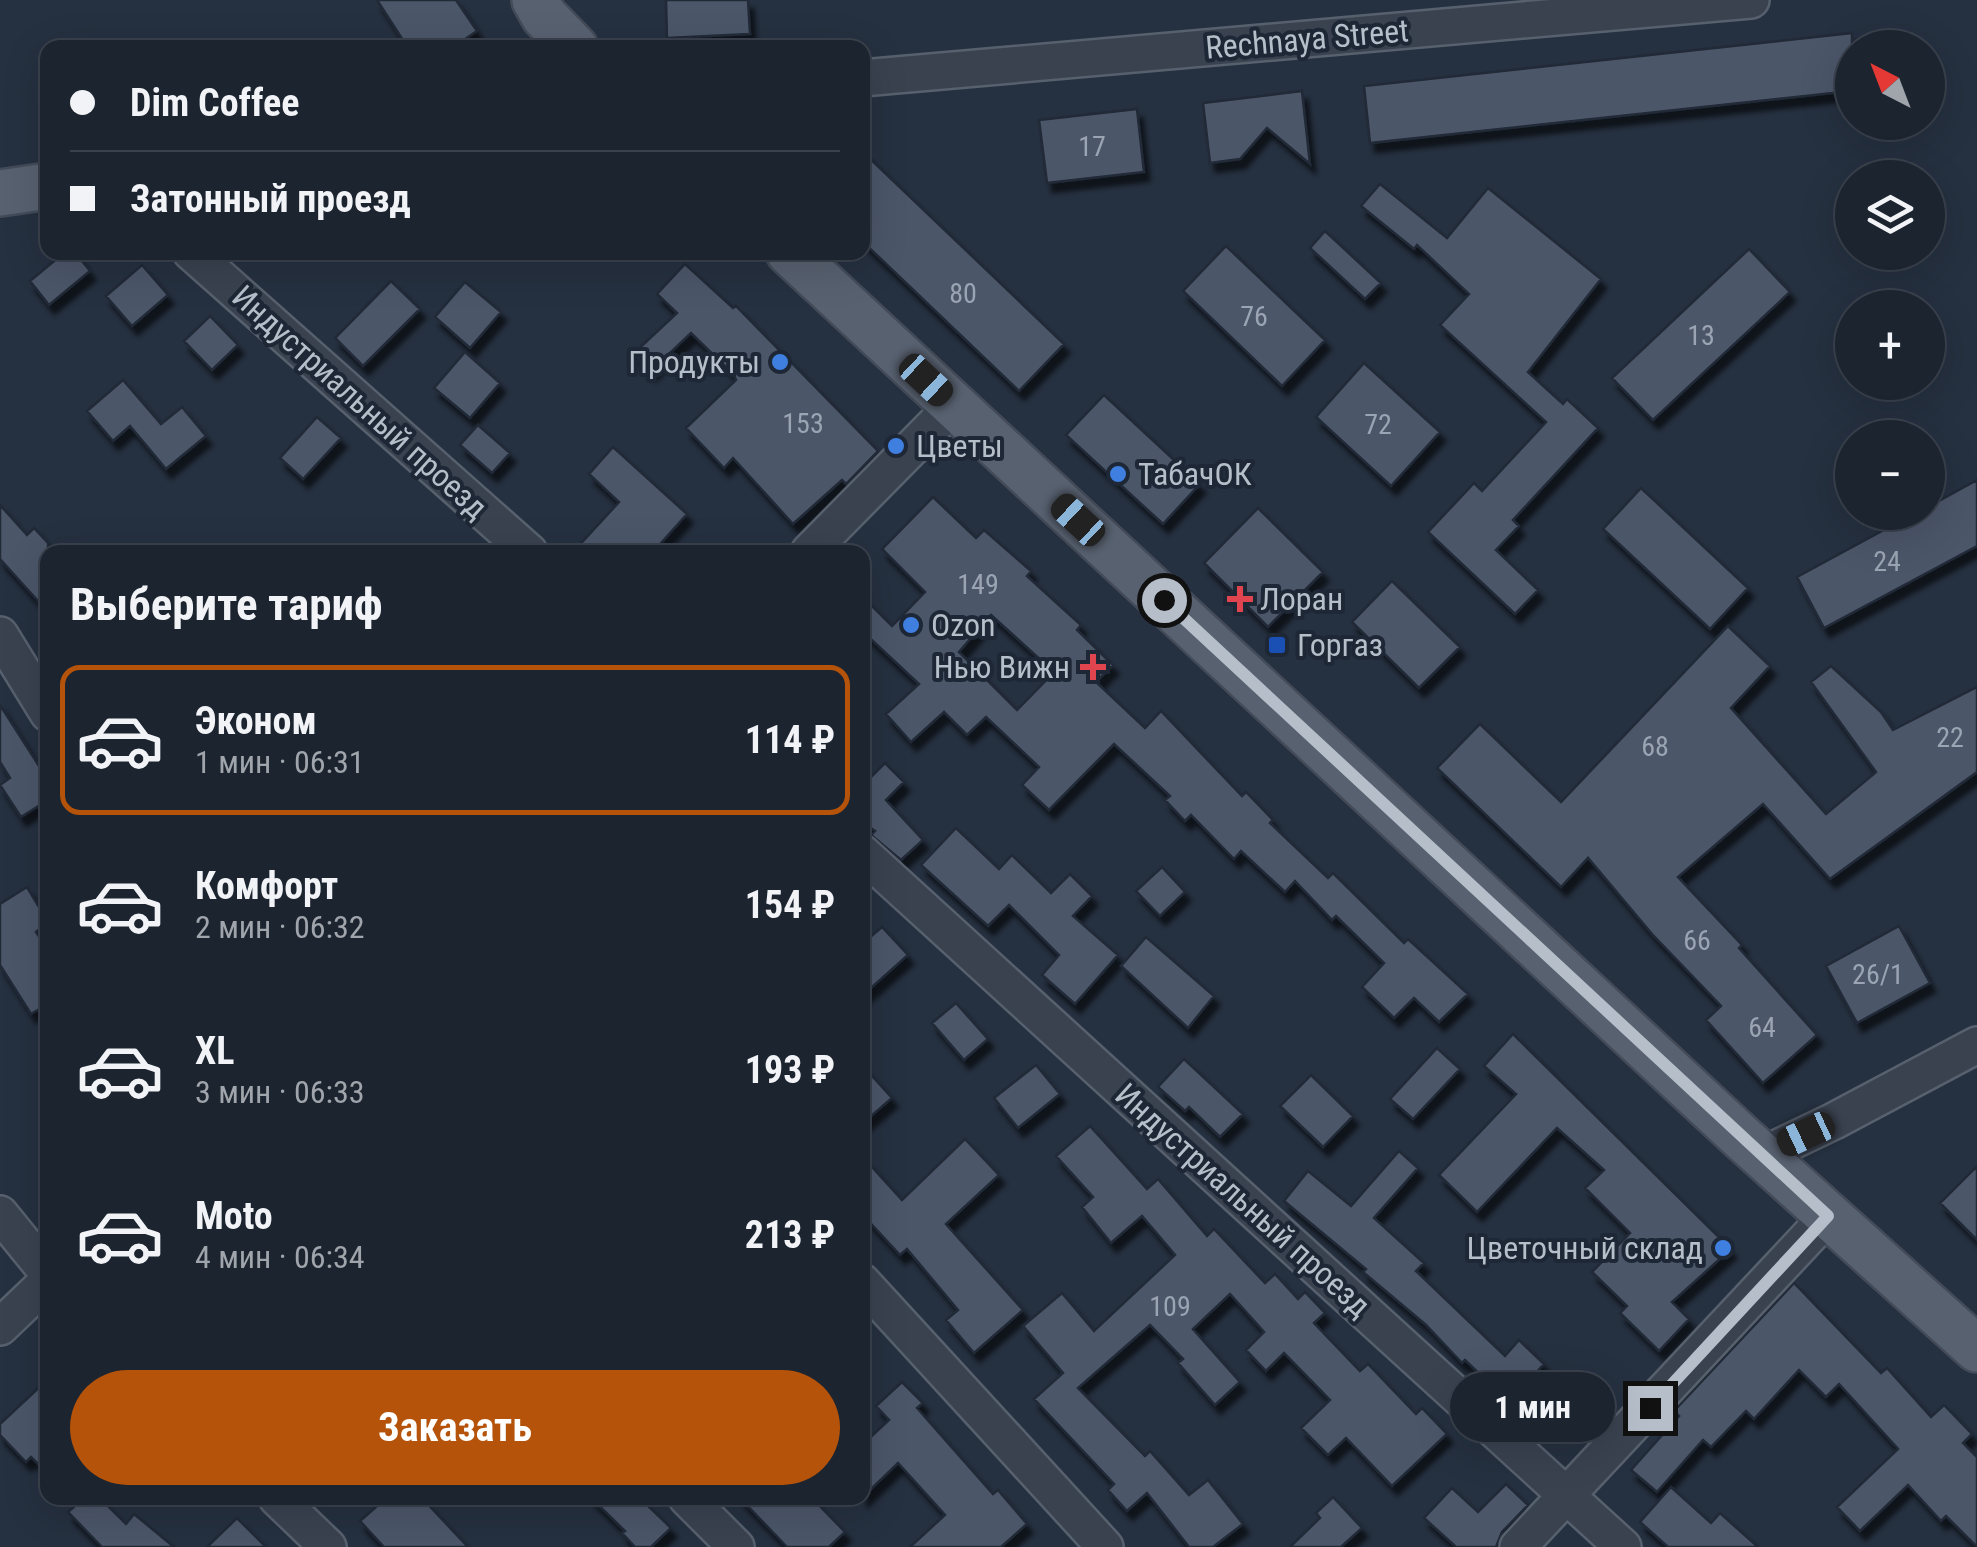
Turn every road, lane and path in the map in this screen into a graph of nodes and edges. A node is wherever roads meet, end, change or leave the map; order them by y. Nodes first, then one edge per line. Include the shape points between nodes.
1 (1751, 0) edge
2 (870, 77) edge
3 (40, 187) edge
4 (0, 193) edge
5 (200, 260) edge
6 (799, 260) edge
7 (954, 405) junction
8 (521, 545) edge
9 (816, 545) edge
10 (0, 636) edge
11 (40, 700) edge
12 (870, 860) edge
13 (1977, 1045) edge
14 (1761, 1156) junction
15 (0, 1214) edge
16 (1828, 1216) junction
17 (40, 1266) edge
18 (40, 1285) edge
19 (870, 1291) edge
20 (0, 1327) edge
21 (1977, 1350) edge
22 (1568, 1496) junction
23 (284, 1505) edge
24 (694, 1505) edge
25 (328, 1547) edge
26 (736, 1547) edge
27 (1105, 1547) edge
28 (1518, 1547) edge
29 (1623, 1547) edge

1 - 2 street, Rechnaya Street
3 - 4 main road
5 - 8 street, Индустриальный проезд
6 - 7 main road
7 - 9 street
7 - 14 main road
10 - 11 street
12 - 22 street, Индустриальный проезд
13 - 14 street
14 - 16 main road
15 - 17 street
16 - 21 main road
16 - 22 street
18 - 20 street
19 - 27 street
22 - 28 street
22 - 29 street, Индустриальный проезд
23 - 25 street
24 - 26 street

